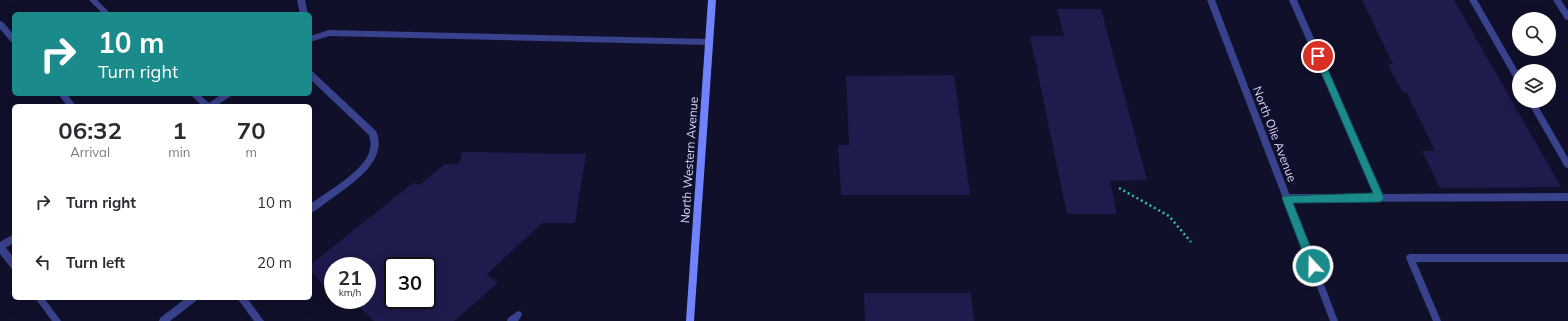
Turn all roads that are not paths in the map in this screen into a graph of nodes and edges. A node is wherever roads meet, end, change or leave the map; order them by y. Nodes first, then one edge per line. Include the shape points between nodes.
1 (93, 0) edge
2 (301, 0) edge
3 (712, 0) edge
4 (1212, 0) edge
5 (1293, 0) edge
6 (1473, 0) edge
7 (1557, 0) edge
8 (105, 12) edge
9 (304, 12) edge
10 (1568, 17) edge
11 (0, 24) edge
12 (12, 38) edge
13 (312, 38) edge
14 (709, 42) junction
15 (1512, 68) edge
16 (312, 76) edge
17 (64, 96) edge
18 (196, 96) edge
19 (225, 96) edge
20 (70, 104) edge
21 (206, 104) edge
22 (211, 104) edge
23 (1535, 108) edge
24 (1568, 165) edge
25 (1568, 197) edge
26 (1287, 198) junction
27 (1380, 198) junction
28 (312, 207) edge
29 (12, 239) edge
30 (0, 247) edge
31 (1568, 258) edge
32 (12, 262) edge
33 (41, 300) edge
34 (190, 300) edge
35 (243, 300) edge
36 (57, 321) edge
37 (163, 321) edge
38 (260, 321) edge
39 (690, 321) edge
40 (1334, 321) edge
41 (1437, 321) edge

1 - 8 street
2 - 9 street
3 - 14 main road, North Western Avenue
4 - 26 street, North Olie Avenue
5 - 27 street
6 - 15 street
7 - 10 street
11 - 12 street
13 - 14 street via 329,33
14 - 39 main road, North Western Avenue
16 - 28 street via 373,133 375,139 368,163
17 - 20 street
18 - 21 street
19 - 22 street
23 - 24 street
25 - 27 street
26 - 27 street
26 - 40 street, North Olie Avenue
29 - 30 street
30 - 32 street
31 - 41 street via 1410,258
33 - 36 street
34 - 37 street
35 - 38 street

